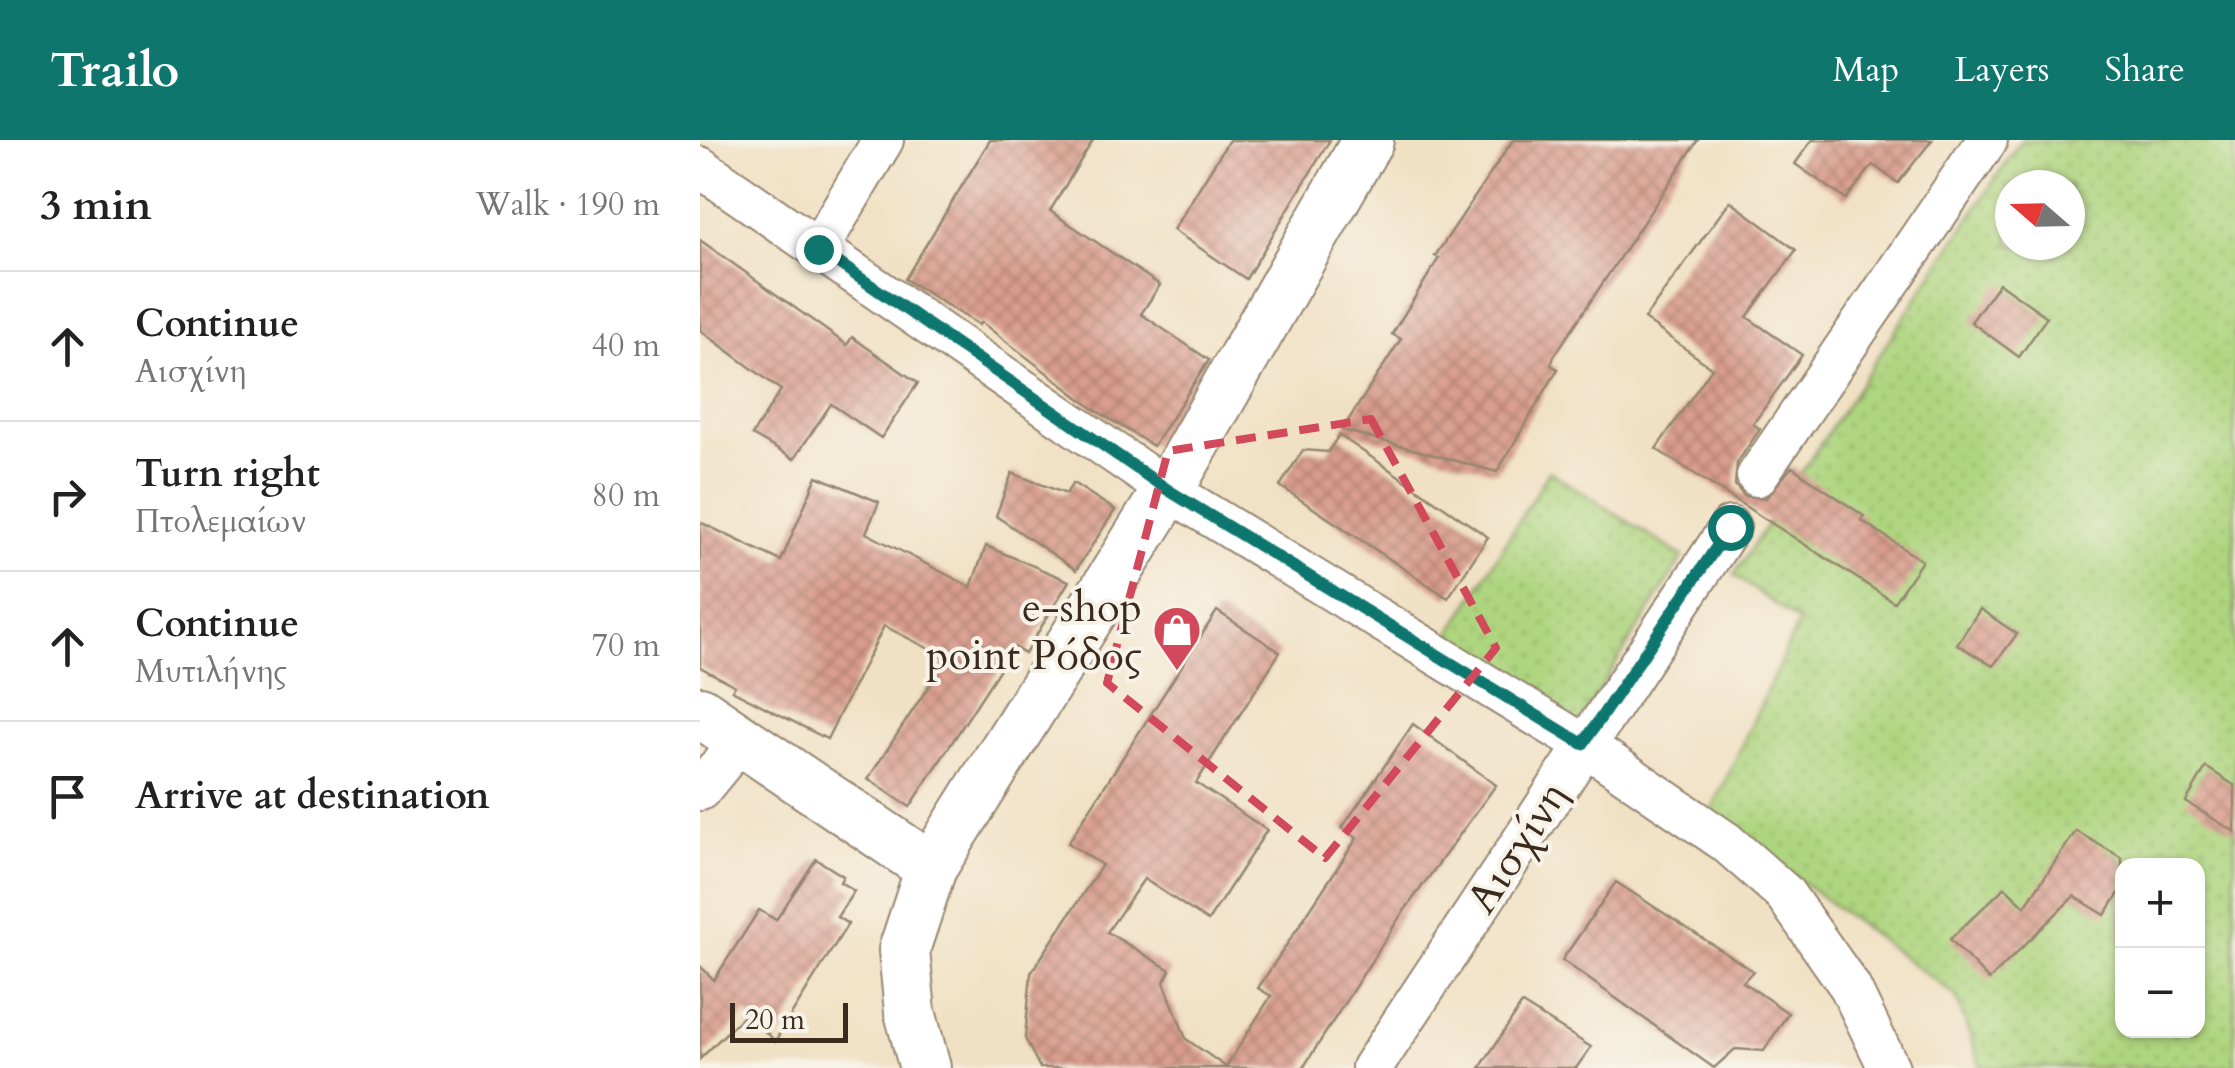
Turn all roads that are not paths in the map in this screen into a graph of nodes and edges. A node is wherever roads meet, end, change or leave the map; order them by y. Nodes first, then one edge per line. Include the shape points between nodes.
1 (883, 140) edge
2 (1368, 140) edge
3 (1987, 140) edge
4 (700, 168) edge
5 (818, 249) junction
6 (1757, 476) dead end
7 (1168, 490) junction
8 (1730, 527) dead end
9 (700, 712) edge
10 (741, 740) junction
11 (1583, 744) junction
12 (700, 790) edge
13 (931, 868) junction
14 (925, 1068) edge
15 (1372, 1068) edge
16 (1889, 1068) edge

1 - 5 street
2 - 7 street
3 - 6 street
4 - 5 street
5 - 7 street
7 - 11 street
7 - 13 street
8 - 11 street, Αισχίνη
9 - 10 street
10 - 12 street
10 - 13 street
11 - 15 street, Αισχίνη
11 - 16 street via 1726,842 1784,894 1850,987
13 - 14 street via 904,950

